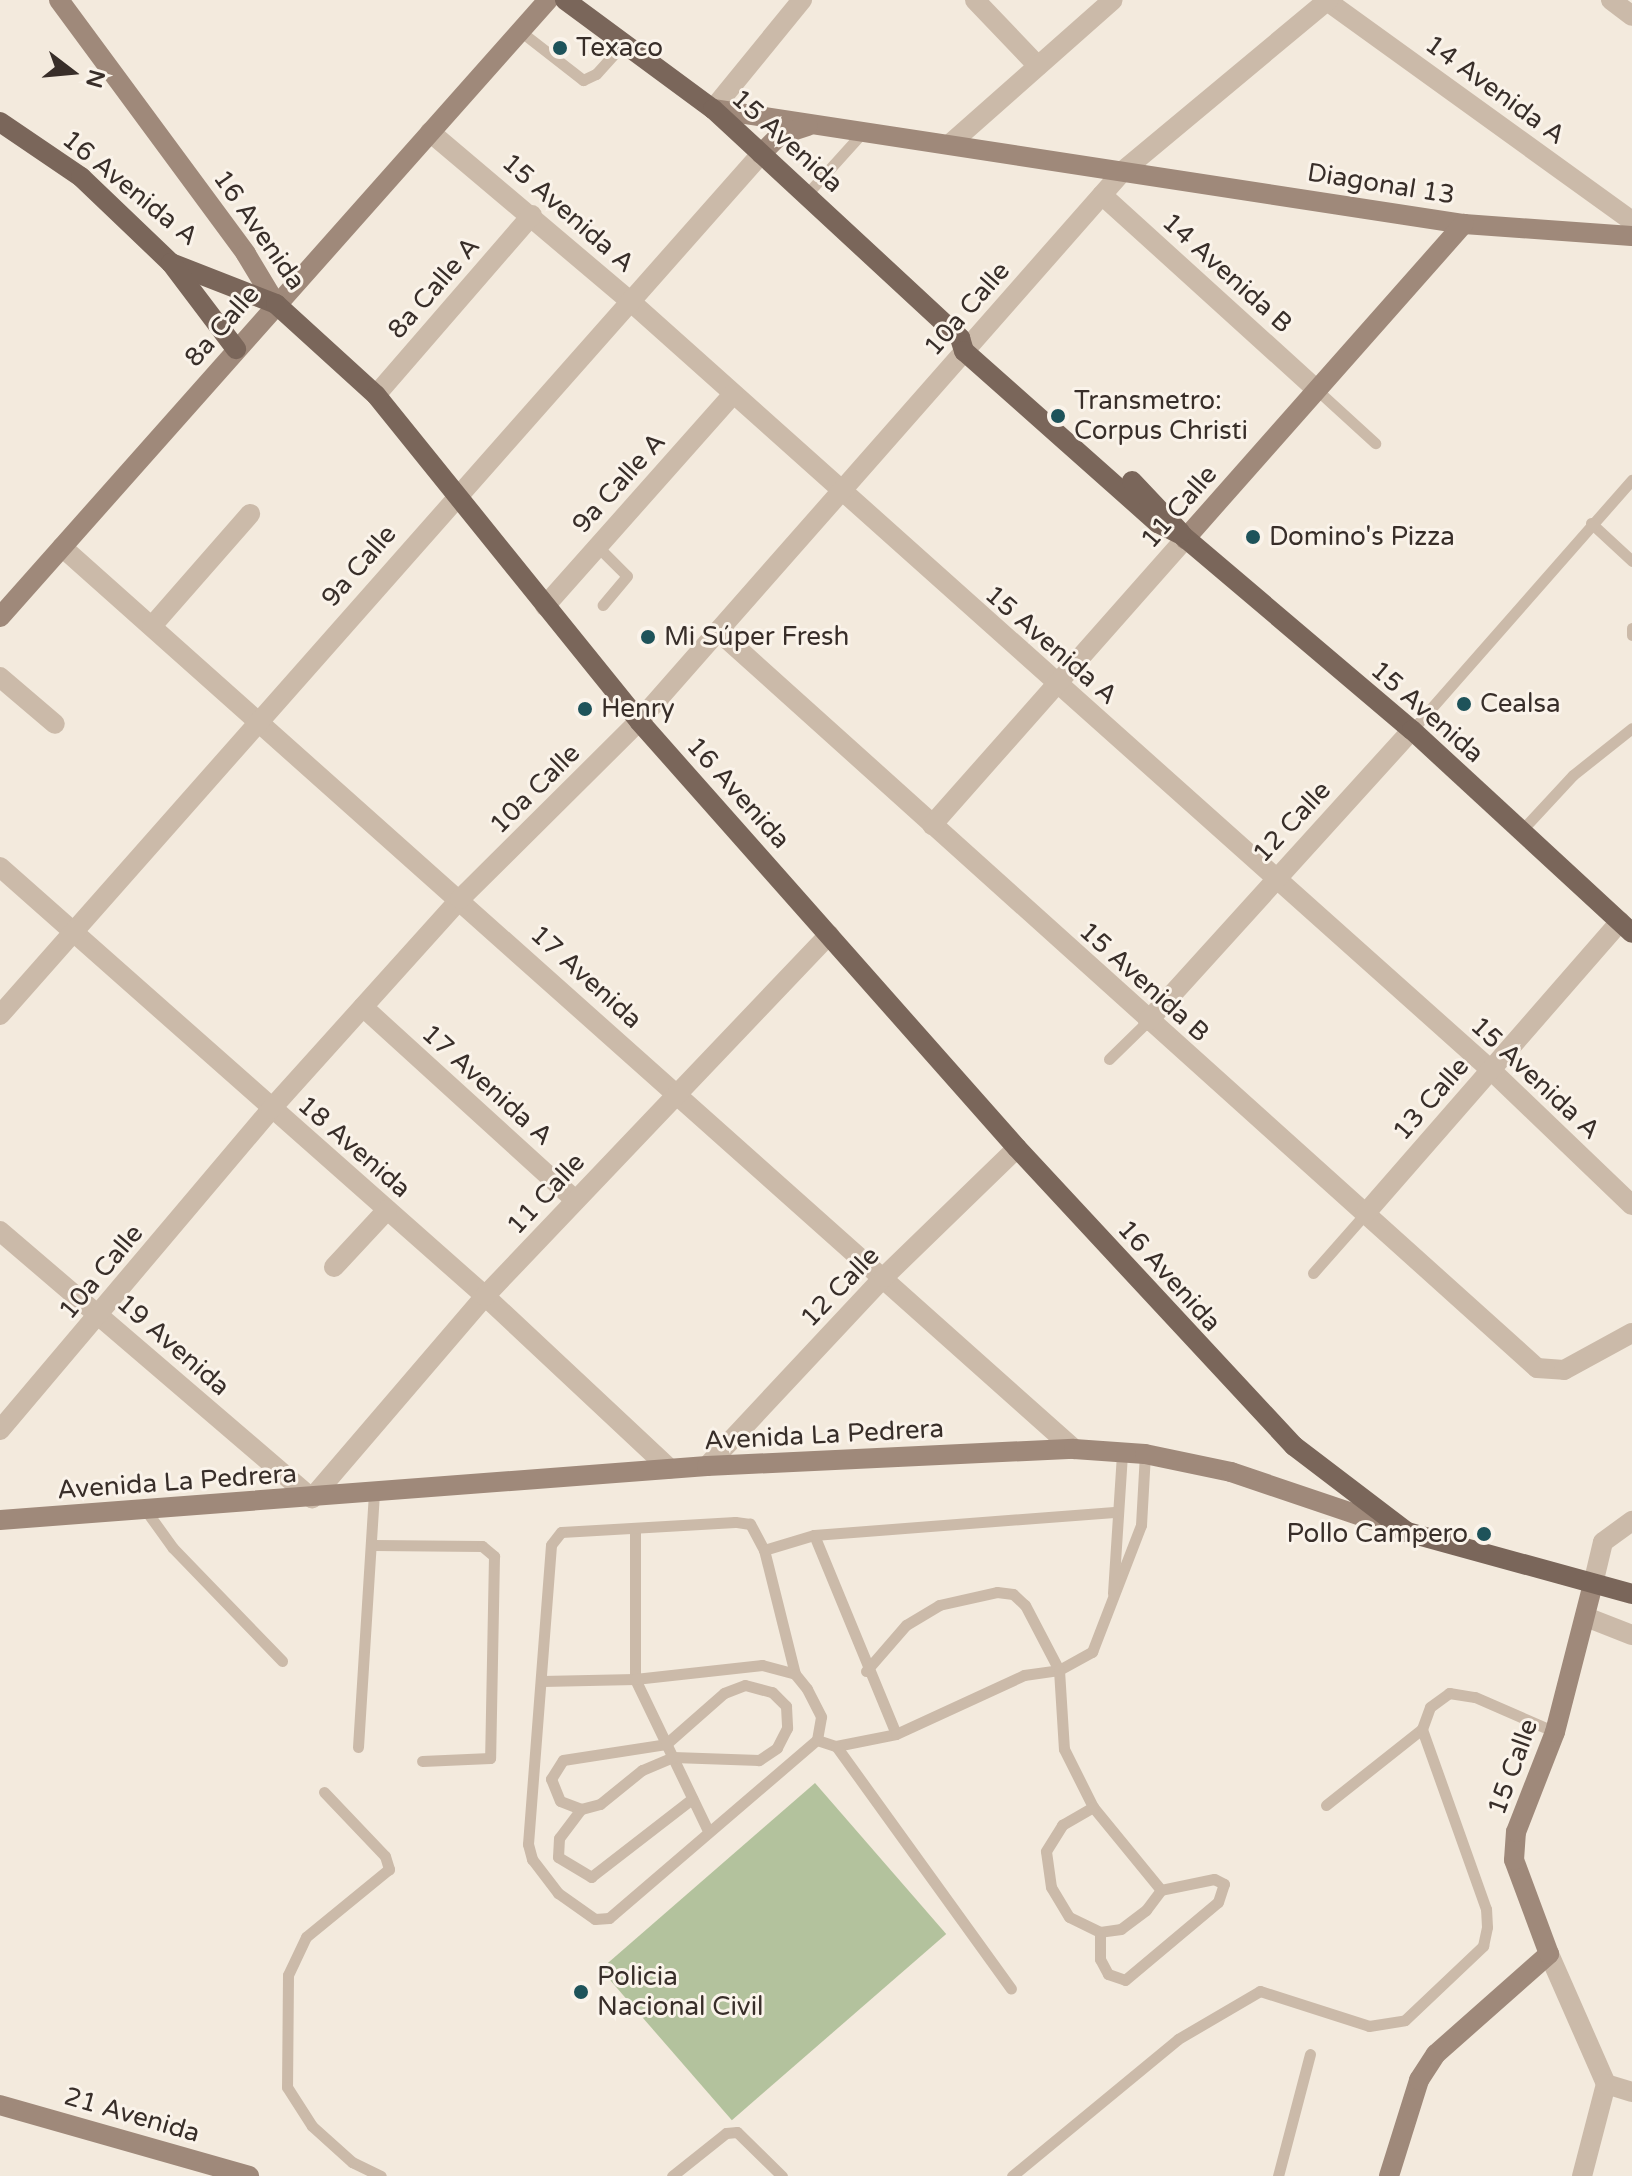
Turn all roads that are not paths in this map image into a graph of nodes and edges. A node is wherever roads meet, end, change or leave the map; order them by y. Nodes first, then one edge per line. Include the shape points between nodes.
1 (59, 0) edge
2 (548, 0) edge
3 (565, 0) edge
4 (802, 0) edge
5 (975, 0) edge
6 (1113, 0) edge
7 (1328, 0) edge
8 (1611, 0) edge
9 (1632, 16) edge
10 (520, 31) junction
11 (624, 43) junction
12 (1038, 66) junction
13 (713, 109) junction
14 (1, 125) edge
15 (820, 125) junction
16 (864, 131) junction
17 (430, 132) junction
18 (950, 144) junction
19 (761, 154) junction
20 (1124, 170) junction
21 (807, 194) junction
22 (1102, 195) junction
23 (532, 215) junction
24 (1632, 221) edge
25 (1464, 224) junction
26 (1632, 236) edge
27 (171, 263) junction
28 (630, 301) junction
29 (276, 304) junction
30 (966, 343) junction
31 (236, 349) junction
32 (1317, 390) junction
33 (733, 394) junction
34 (376, 395) junction
35 (1375, 443) dead end
36 (1632, 480) edge
37 (841, 491) junction
38 (456, 494) junction
39 (250, 514) dead end
40 (1591, 523) junction
41 (1184, 538) junction
42 (597, 546) junction
43 (62, 547) junction
44 (1632, 561) edge
45 (603, 605) dead end
46 (545, 606) junction
47 (0, 617) edge
48 (152, 626) junction
49 (1632, 628) edge
50 (718, 631) junction
51 (1632, 635) edge
52 (0, 677) edge
53 (1058, 683) junction
54 (639, 721) junction
55 (258, 723) junction
56 (55, 724) dead end
57 (1632, 728) edge
58 (1412, 730) junction
59 (932, 825) junction
60 (1521, 831) junction
61 (0, 867) edge
62 (1275, 879) junction
63 (460, 899) junction
64 (1626, 928) edge
65 (71, 933) junction
66 (829, 935) junction
67 (363, 1007) junction
68 (0, 1015) edge
69 (1148, 1021) junction
70 (1109, 1059) dead end
71 (1491, 1070) junction
72 (676, 1092) junction
73 (271, 1109) junction
74 (1017, 1148) junction
75 (575, 1200) junction
76 (1632, 1205) edge
77 (387, 1210) junction
78 (1365, 1214) junction
79 (0, 1231) edge
80 (334, 1267) dead end
81 (1313, 1273) dead end
82 (884, 1277) junction
83 (485, 1296) junction
84 (99, 1316) junction
85 (1632, 1333) edge
86 (0, 1430) edge
87 (1074, 1449) junction
88 (1122, 1453) junction
89 (1145, 1454) junction
90 (707, 1466) junction
91 (670, 1469) junction
92 (374, 1493) junction
93 (312, 1498) junction
94 (147, 1512) junction
95 (1114, 1512) junction
96 (0, 1520) edge
97 (1632, 1521) edge
98 (635, 1528) junction
99 (1407, 1532) junction
100 (814, 1535) junction
101 (374, 1545) junction
102 (764, 1550) junction
103 (1593, 1584) junction
104 (1113, 1593) junction
105 (1632, 1594) edge
106 (1586, 1617) junction
107 (1632, 1635) edge
108 (282, 1661) dead end
109 (1059, 1670) junction
110 (866, 1671) junction
111 (795, 1674) junction
112 (635, 1679) junction
113 (542, 1681) junction
114 (1422, 1729) junction
115 (1555, 1732) junction
116 (896, 1734) junction
117 (817, 1740) junction
118 (666, 1744) junction
119 (836, 1746) junction
120 (358, 1747) dead end
121 (673, 1757) junction
122 (422, 1761) dead end
123 (324, 1792) dead end
124 (692, 1799) junction
125 (1326, 1805) dead end
126 (1093, 1807) junction
127 (581, 1809) junction
128 (708, 1831) junction
129 (1161, 1890) junction
130 (1100, 1932) junction
131 (1549, 1954) junction
132 (1011, 1989) dead end
133 (1310, 2054) dead end
134 (1606, 2084) junction
135 (1632, 2092) edge
136 (0, 2105) edge
137 (249, 2176) edge
138 (381, 2176) edge
139 (672, 2176) edge
140 (782, 2176) edge
141 (1012, 2176) edge
142 (1278, 2176) edge
143 (1389, 2176) edge
144 (1582, 2176) edge

1 - 29 street, 16 Avenida via 246,254
2 - 10 street, 8a Calle
3 - 11 main road, 15 Avenida
4 - 13 street
5 - 12 street
6 - 12 street
7 - 20 street, 10a Calle
7 - 24 street, 14 Avenida A
8 - 9 street
10 - 11 lane via 583,80 596,74
10 - 17 street, 8a Calle
11 - 13 main road, 15 Avenida
12 - 18 street
13 - 15 street, Diagonal 13
13 - 19 main road, 15 Avenida
14 - 27 main road, 16 Avenida A via 81,177
15 - 16 street, Diagonal 13
15 - 19 street via 780,135
16 - 18 street, Diagonal 13
16 - 21 lane
17 - 23 street, 15 Avenida A
17 - 29 street, 8a Calle
18 - 20 street, Diagonal 13
19 - 21 main road, 15 Avenida
19 - 28 street, 9a Calle
20 - 22 street, 10a Calle
20 - 25 street, Diagonal 13
21 - 30 main road, 15 Avenida
22 - 30 street, 10a Calle
22 - 32 street, 14 Avenida B
23 - 28 street, 15 Avenida A
23 - 34 street, 8a Calle A
25 - 26 street, Diagonal 13
25 - 32 street, 11 Calle
27 - 29 main road, 16 Avenida A
27 - 31 main road
28 - 33 street, 15 Avenida A
28 - 38 street, 9a Calle
29 - 31 street, 8a Calle
29 - 34 main road, 16 Avenida
30 - 37 street, 10a Calle
30 - 41 main road, 15 Avenida via 1158,523
31 - 43 street, 8a Calle
32 - 35 lane
32 - 41 street, 11 Calle
33 - 37 street, 15 Avenida A
33 - 42 street, 9a Calle A
34 - 38 main road, 16 Avenida
36 - 40 lane
37 - 50 street, 10a Calle
37 - 53 street, 15 Avenida A
38 - 46 main road, 16 Avenida
38 - 55 street, 9a Calle
39 - 48 street
40 - 44 lane
40 - 58 lane
41 - 53 street, 11 Calle
41 - 58 main road, 15 Avenida
42 - 45 lane via 627,576
42 - 46 street, 9a Calle A
43 - 47 street, 8a Calle
43 - 48 street, 17 Avenida
46 - 54 main road, 16 Avenida
48 - 55 street, 17 Avenida
49 - 51 lane
50 - 54 street, 10a Calle
50 - 59 street, 15 Avenida B
52 - 56 street
53 - 59 street, 11 Calle
53 - 62 street, 15 Avenida A
54 - 63 street, 10a Calle
54 - 66 main road, 16 Avenida
55 - 63 street, 17 Avenida
55 - 65 street, 9a Calle
57 - 60 lane via 1573,775
58 - 60 main road, 15 Avenida
58 - 62 street, 12 Calle
59 - 69 street, 15 Avenida B
60 - 64 main road, 15 Avenida
61 - 65 street, 18 Avenida
62 - 69 street, 12 Calle
62 - 71 street, 15 Avenida A
63 - 67 street, 10a Calle
63 - 72 street, 17 Avenida
64 - 71 street, 13 Calle
65 - 68 street, 9a Calle
65 - 73 street, 18 Avenida
66 - 72 street, 11 Calle
66 - 74 main road, 16 Avenida
67 - 73 street, 10a Calle
67 - 75 street, 17 Avenida A
69 - 70 lane
69 - 78 street, 15 Avenida B
71 - 76 street, 15 Avenida A
71 - 78 street, 13 Calle
72 - 75 street, 11 Calle
72 - 82 street, 17 Avenida
73 - 77 street, 18 Avenida
73 - 84 street, 10a Calle
74 - 82 street, 12 Calle
74 - 99 main road, 16 Avenida via 1259,1414
75 - 83 street, 11 Calle
77 - 80 street
77 - 83 street, 18 Avenida
78 - 81 lane, 13 Calle
78 - 85 street, 15 Avenida B via 1537,1368 1564,1370
79 - 84 street, 19 Avenida
82 - 87 street, 17 Avenida
82 - 90 street, 12 Calle
83 - 91 street, 18 Avenida
83 - 93 street, 11 Calle
84 - 86 street, 10a Calle
84 - 93 street, 19 Avenida
87 - 88 street, Avenida La Pedrera
87 - 90 street, Avenida La Pedrera
88 - 89 street, Avenida La Pedrera
88 - 95 lane
89 - 99 street, Avenida La Pedrera via 1231,1472
89 - 104 lane via 1141,1525
90 - 91 street, Avenida La Pedrera
91 - 92 street, Avenida La Pedrera
92 - 93 street, Avenida La Pedrera
92 - 101 lane
93 - 94 street, Avenida La Pedrera
94 - 96 street, Avenida La Pedrera
94 - 108 lane via 173,1548
95 - 100 lane
95 - 104 lane
97 - 103 street, 15 Calle via 1603,1542
98 - 102 lane via 750,1524
98 - 112 lane
98 - 113 lane via 561,1532 551,1545
99 - 103 main road, Avenida La Pedrera
100 - 102 lane
100 - 110 lane
101 - 120 lane
101 - 122 lane via 482,1546 491,1548 494,1556 490,1758
102 - 111 lane
103 - 105 main road, Avenida La Pedrera
103 - 106 street, 15 Calle
104 - 109 lane via 1092,1652
106 - 107 street
106 - 115 street, 15 Calle
109 - 110 lane via 1025,1605 1013,1594 997,1592 939,1605 917,1618
109 - 116 lane via 1024,1675
109 - 126 lane via 1064,1749
110 - 116 lane
111 - 112 lane via 762,1665
111 - 117 lane via 821,1717
112 - 113 lane
112 - 118 lane
113 - 128 lane via 528,1844 532,1859 558,1893 595,1919 609,1918
114 - 115 lane via 1430,1707 1449,1693 1475,1697
114 - 125 lane
114 - 141 lane via 1486,1909 1483,1946 1405,2020 1388,2026 1369,2026 1260,1991 1178,2039
115 - 131 street, 15 Calle via 1516,1832 1514,1860
116 - 119 lane
117 - 119 lane
117 - 128 lane
118 - 121 lane
118 - 121 lane via 724,1693 745,1685 772,1692 786,1706 787,1728 777,1748 759,1760
118 - 127 lane via 563,1760 551,1779 560,1801
119 - 132 lane
121 - 124 lane
121 - 127 lane via 642,1770 600,1804
123 - 138 lane via 385,1856 389,1869 306,1937 288,1975 287,2087 312,2126 352,2162
124 - 127 lane via 591,1877 558,1857 559,1838
124 - 128 lane
126 - 129 lane
126 - 130 lane via 1062,1825 1046,1851 1051,1887 1069,1917
129 - 130 lane via 1121,1929
129 - 130 lane via 1214,1879 1224,1884 1218,1902 1125,1980 1108,1974 1100,1959
131 - 134 street, 15 Calle
131 - 143 street via 1436,2054 1419,2080
133 - 142 lane
134 - 135 street
134 - 144 street
136 - 137 street, 21 Avenida
139 - 140 lane via 726,2133 737,2132

